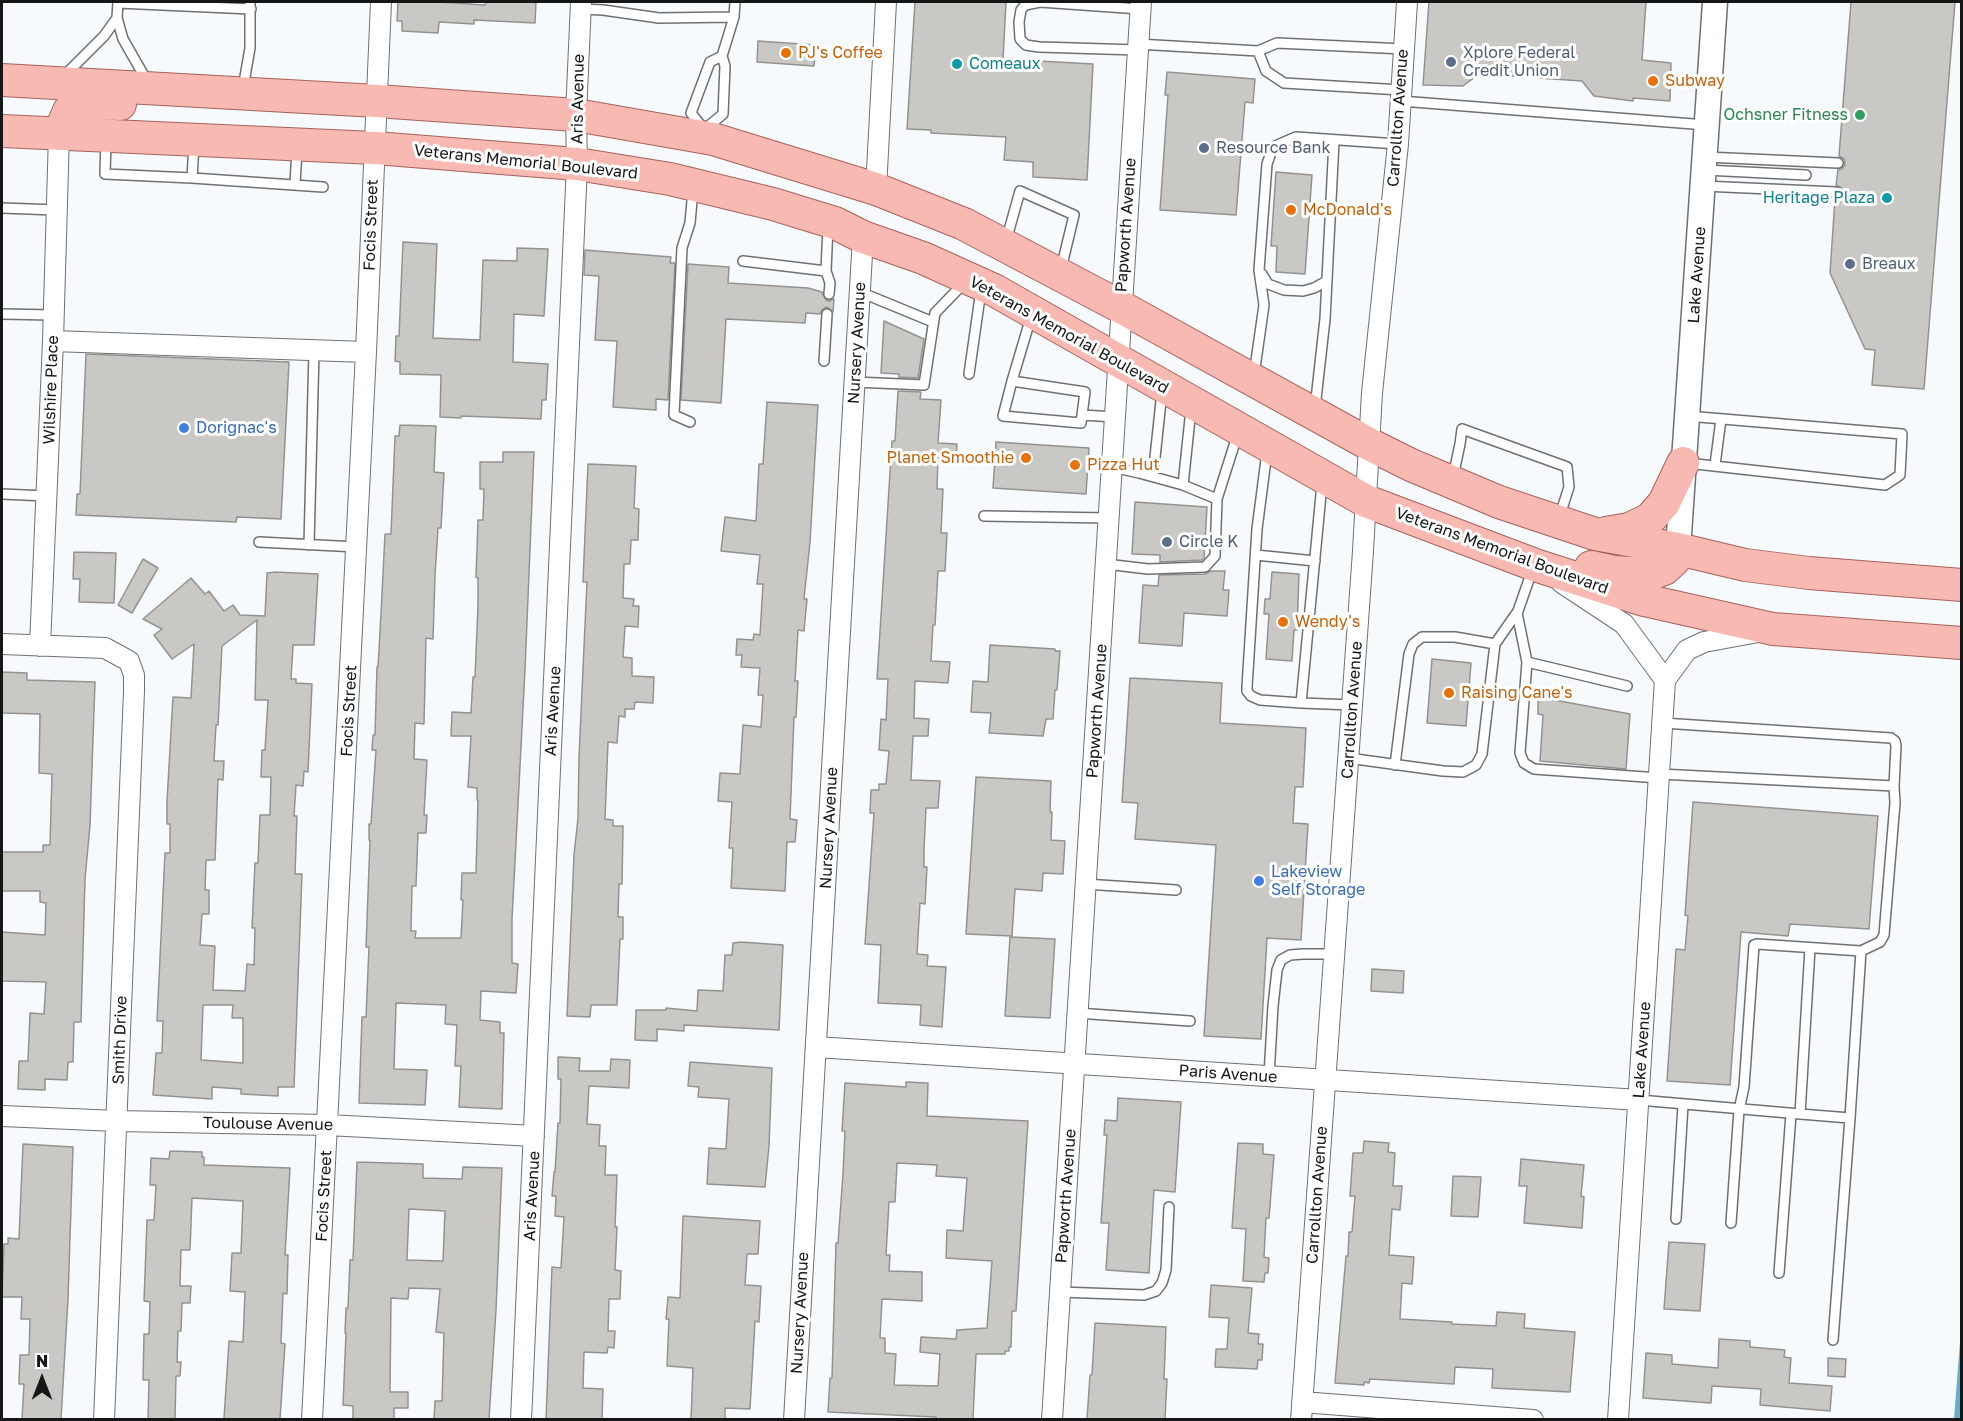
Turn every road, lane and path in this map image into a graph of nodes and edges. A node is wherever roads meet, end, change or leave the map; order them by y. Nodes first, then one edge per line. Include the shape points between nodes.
1 (118, 2) edge
2 (381, 2) edge
3 (735, 2) edge
4 (886, 2) edge
5 (1407, 2) edge
6 (1715, 2) edge
7 (250, 5) edge
8 (581, 5) edge
9 (1141, 5) edge
10 (734, 17) junction
11 (117, 18) junction
12 (1138, 47) junction
13 (1404, 49) junction
14 (1258, 51) junction
15 (722, 56) junction
16 (2, 81) edge
17 (57, 83) junction
18 (151, 89) junction
19 (235, 93) junction
20 (1401, 95) junction
21 (377, 100) junction
22 (576, 115) junction
23 (1708, 125) junction
24 (2, 131) edge
25 (59, 134) junction
26 (703, 134) junction
27 (106, 136) junction
28 (194, 139) junction
29 (1334, 141) junction
30 (298, 144) junction
31 (1398, 144) junction
32 (375, 147) junction
33 (1838, 163) dead end
34 (577, 164) junction
35 (1704, 171) junction
36 (1806, 175) dead end
37 (192, 178) junction
38 (295, 184) junction
39 (694, 185) junction
40 (323, 187) dead end
41 (876, 189) junction
42 (1836, 192) dead end
43 (2, 208) edge
44 (56, 210) junction
45 (828, 221) junction
46 (863, 237) junction
47 (1004, 246) junction
48 (743, 261) dead end
49 (1259, 270) junction
50 (826, 271) junction
51 (1060, 275) junction
52 (1327, 281) junction
53 (975, 282) junction
54 (860, 292) junction
55 (829, 294) dead end
56 (1121, 308) junction
57 (1032, 312) junction
58 (2, 314) edge
59 (827, 314) dead end
60 (53, 315) junction
61 (933, 322) junction
62 (53, 341) junction
63 (314, 351) junction
64 (366, 352) junction
65 (824, 361) dead end
66 (1119, 363) junction
67 (969, 374) dead end
68 (1253, 380) junction
69 (1012, 381) junction
70 (855, 382) junction
71 (1163, 387) junction
72 (1192, 404) junction
73 (1314, 414) junction
74 (1082, 415) junction
75 (1687, 416) junction
76 (1115, 417) junction
77 (1721, 419) junction
78 (690, 422) dead end
79 (1239, 429) junction
80 (1369, 444) junction
81 (1268, 446) junction
82 (1683, 463) junction
83 (1715, 465) junction
84 (1112, 467) junction
85 (1153, 476) junction
86 (1323, 477) junction
87 (1451, 482) junction
88 (1182, 484) junction
89 (2, 494) edge
90 (46, 496) junction
91 (1217, 499) junction
92 (1366, 501) junction
93 (984, 516) dead end
94 (1109, 518) junction
95 (1558, 522) junction
96 (1595, 534) junction
97 (259, 542) dead end
98 (309, 545) junction
99 (357, 547) junction
100 (1678, 549) junction
101 (1256, 555) junction
102 (1315, 561) junction
103 (1106, 564) junction
104 (1543, 568) junction
105 (1962, 585) edge
106 (1517, 613) junction
107 (1773, 629) junction
108 (1962, 643) edge
109 (2, 644) edge
110 (1495, 645) junction
111 (40, 646) junction
112 (1527, 662) junction
113 (1665, 680) junction
114 (1627, 686) dead end
115 (1301, 703) junction
116 (1352, 705) junction
117 (1663, 723) junction
118 (1348, 758) junction
119 (1395, 765) junction
120 (1659, 776) junction
121 (1894, 786) junction
122 (1085, 884) junction
123 (1176, 890) dead end
124 (1810, 948) junction
125 (1861, 951) junction
126 (1334, 954) junction
127 (1077, 1013) junction
128 (1190, 1021) dead end
129 (816, 1047) junction
130 (1074, 1064) junction
131 (1269, 1076) junction
132 (1325, 1080) junction
133 (1639, 1100) junction
134 (1683, 1105) junction
135 (1738, 1110) junction
136 (1795, 1114) junction
137 (2, 1116) edge
138 (1850, 1118) junction
139 (117, 1121) junction
140 (328, 1125) junction
141 (534, 1136) junction
142 (1169, 1207) dead end
143 (1676, 1219) dead end
144 (1731, 1223) dead end
145 (1779, 1273) dead end
146 (1060, 1292) junction
147 (1833, 1340) dead end
148 (1301, 1411) edge
149 (104, 1419) edge
150 (312, 1419) edge
151 (521, 1419) edge
152 (794, 1419) edge
153 (1052, 1419) edge
154 (1533, 1419) edge
155 (1618, 1419) edge

1 - 7 lane
1 - 11 lane
2 - 21 street, Focis Street
3 - 10 lane
4 - 41 street
5 - 13 street, Carrollton Avenue
6 - 23 street, Lake Avenue
7 - 19 lane via 250,48
8 - 10 lane via 659,18
8 - 22 street, Aris Avenue
9 - 12 street, Papworth Avenue
9 - 12 lane via 1040,2 1025,5 1018,22 1020,39 1026,45
10 - 15 lane
11 - 17 lane
11 - 18 lane via 123,39
12 - 14 lane
12 - 56 street, Papworth Avenue
13 - 14 lane via 1277,43
13 - 20 street, Carrollton Avenue
14 - 20 lane via 1266,71 1284,83
15 - 26 lane via 723,114
15 - 26 lane via 711,62 691,113
16 - 17 main road
17 - 18 main road
18 - 19 main road
19 - 21 main road
19 - 25 main road via 135,105 87,103 69,111
20 - 23 lane
20 - 31 street, Carrollton Avenue
21 - 22 main road
21 - 32 street, Focis Street
22 - 26 main road
22 - 34 street, Aris Avenue
23 - 35 street, Lake Avenue
24 - 25 main road, Veterans Memorial Boulevard
25 - 27 main road, Veterans Memorial Boulevard
25 - 44 street, Wilshire Place
26 - 41 main road
27 - 28 main road, Veterans Memorial Boulevard
27 - 37 lane via 105,174
28 - 30 main road, Veterans Memorial Boulevard
28 - 37 lane
29 - 31 lane
29 - 49 lane via 1296,137 1273,147 1267,164
29 - 52 lane
30 - 32 main road, Veterans Memorial Boulevard
30 - 38 lane
31 - 80 street, Carrollton Avenue
32 - 34 main road, Veterans Memorial Boulevard
32 - 64 street, Focis Street
33 - 35 lane
34 - 39 main road, Veterans Memorial Boulevard
34 - 141 street, Aris Avenue
35 - 36 lane
35 - 42 lane
35 - 75 street, Lake Avenue
37 - 38 lane
38 - 40 lane
39 - 45 main road, Veterans Memorial Boulevard
39 - 78 lane via 690,223 682,248 674,415
41 - 47 main road via 964,224
43 - 44 lane
44 - 60 street, Wilshire Place
45 - 46 main road, Veterans Memorial Boulevard
45 - 50 lane
46 - 53 main road, Veterans Memorial Boulevard
46 - 54 street, Nursery Avenue
47 - 51 main road
47 - 51 lane via 1020,191 1074,215
48 - 50 lane
49 - 52 lane via 1268,284 1284,290 1303,291
49 - 68 lane via 1264,304
50 - 55 lane
51 - 56 main road
52 - 73 lane
53 - 57 main road, Veterans Memorial Boulevard
53 - 61 lane via 938,308
53 - 67 lane
54 - 61 lane
54 - 70 street, Nursery Avenue
56 - 66 street, Papworth Avenue
56 - 68 main road
57 - 66 main road, Veterans Memorial Boulevard
57 - 69 lane
58 - 60 lane
59 - 65 lane
60 - 62 street, Wilshire Place
61 - 70 lane via 924,386
62 - 63 street
62 - 90 street, Wilshire Place
63 - 64 street
63 - 98 lane
64 - 99 street, Focis Street
66 - 71 main road, Veterans Memorial Boulevard
66 - 76 street, Papworth Avenue
68 - 73 main road
69 - 74 lane via 1085,392
69 - 74 lane via 1003,416 1081,423
70 - 129 street, Nursery Avenue
71 - 72 main road, Veterans Memorial Boulevard
71 - 85 lane
72 - 79 main road, Veterans Memorial Boulevard
72 - 88 lane
73 - 80 main road
74 - 76 lane
75 - 77 lane
75 - 82 street, Lake Avenue
76 - 84 street, Papworth Avenue
77 - 83 lane
77 - 83 lane via 1902,434 1900,475 1885,485
79 - 81 main road, Veterans Memorial Boulevard
79 - 91 lane
80 - 87 main road
80 - 92 street, Carrollton Avenue
81 - 86 main road, Veterans Memorial Boulevard
81 - 101 lane
82 - 83 lane
82 - 96 main road via 1664,503 1650,519 1629,529
82 - 100 street, Lake Avenue
84 - 85 lane
84 - 94 street, Papworth Avenue
85 - 88 lane
86 - 92 main road, Veterans Memorial Boulevard
86 - 102 lane
87 - 95 main road
87 - 95 lane via 1461,429 1568,467 1569,487
88 - 91 lane
89 - 90 lane
90 - 111 street, Wilshire Place
91 - 103 lane via 1215,556 1205,567 1148,569
92 - 104 main road, Veterans Memorial Boulevard
92 - 116 street, Carrollton Avenue
93 - 94 lane
94 - 103 street, Papworth Avenue
95 - 96 main road
96 - 100 main road
97 - 98 lane
98 - 99 lane
99 - 140 street, Focis Street
100 - 104 main road via 1674,560 1664,569 1645,574 1579,564
100 - 105 main road via 1745,565
101 - 102 lane
101 - 115 lane via 1247,691 1260,700
102 - 115 lane
103 - 122 street, Papworth Avenue
104 - 106 lane
104 - 107 main road, Veterans Memorial Boulevard via 1644,600
104 - 113 street via 1624,624
106 - 110 lane
106 - 112 lane
107 - 108 main road, Veterans Memorial Boulevard
107 - 113 street via 1704,642 1687,650
109 - 111 street
110 - 119 lane via 1482,754 1476,765 1463,772
110 - 119 lane via 1455,637 1422,637 1413,644 1408,654
111 - 139 street, Smith Drive via 105,648 129,661 134,675
112 - 114 lane
112 - 120 lane via 1520,753 1524,763 1534,769
113 - 117 street, Lake Avenue
115 - 116 lane
116 - 118 street, Carrollton Avenue
117 - 120 street, Lake Avenue
117 - 121 lane via 1891,738 1896,746
118 - 119 lane
118 - 126 street, Carrollton Avenue
120 - 121 lane
120 - 133 street, Lake Avenue
121 - 125 lane via 1884,935 1880,942
122 - 123 lane
122 - 127 street, Papworth Avenue
124 - 125 lane
124 - 135 lane via 1754,945 1744,1087
124 - 136 lane
125 - 138 lane
126 - 131 lane via 1290,955 1281,960 1273,1006
126 - 132 street, Carrollton Avenue
127 - 128 lane
127 - 130 street, Papworth Avenue
129 - 130 street, Paris Avenue
129 - 152 street, Nursery Avenue
130 - 131 street, Paris Avenue
130 - 146 street, Papworth Avenue
131 - 132 street, Paris Avenue
132 - 133 street, Paris Avenue
132 - 148 street, Carrollton Avenue
133 - 134 lane
133 - 155 street, Lake Avenue
134 - 135 lane
134 - 143 lane
135 - 136 lane
135 - 144 lane
136 - 138 lane
136 - 145 lane
137 - 139 street, Toulouse Avenue
138 - 147 lane
139 - 140 street, Toulouse Avenue
139 - 149 street, Smith Drive
140 - 141 street, Toulouse Avenue
140 - 150 street, Focis Street
141 - 151 street, Aris Avenue
142 - 146 lane via 1166,1270 1156,1291 1144,1295
146 - 153 street, Papworth Avenue
148 - 154 street

